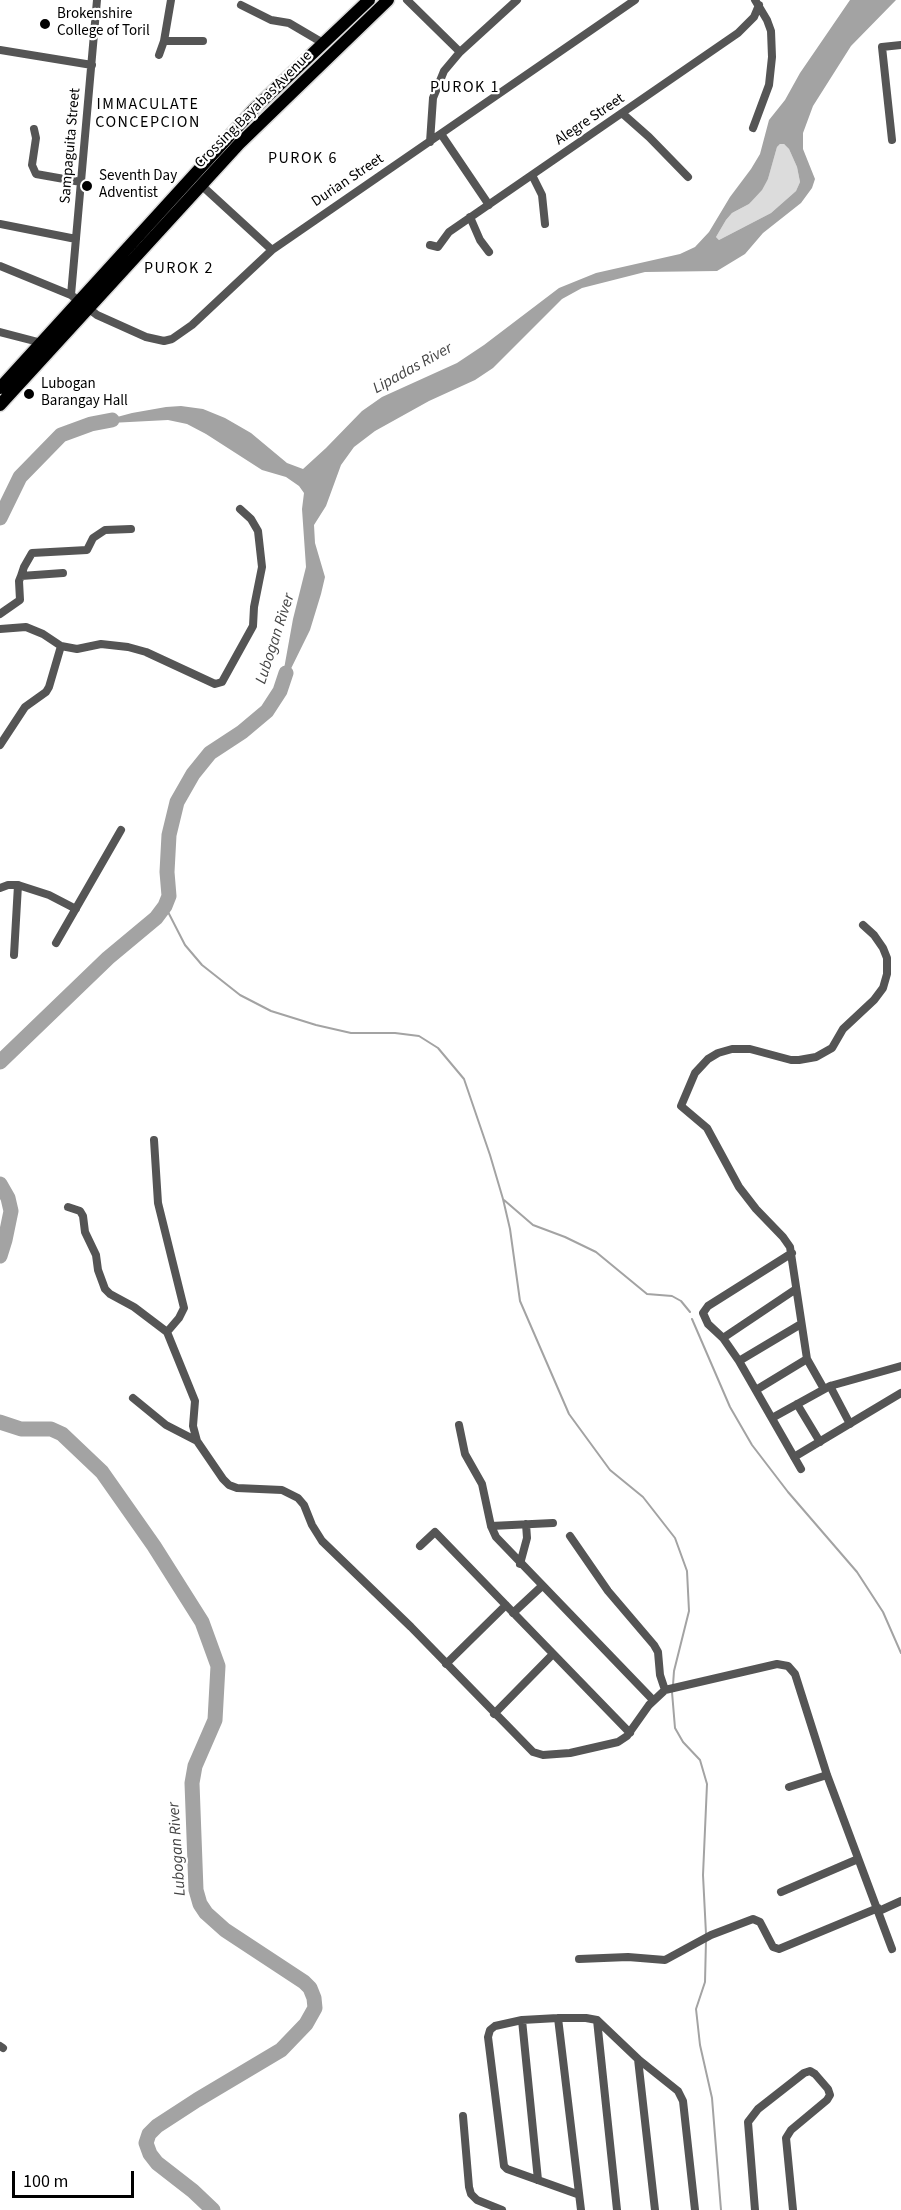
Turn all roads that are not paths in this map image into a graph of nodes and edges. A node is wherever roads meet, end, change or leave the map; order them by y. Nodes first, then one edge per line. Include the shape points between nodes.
1 (97, 0) edge
2 (171, 0) edge
3 (369, 0) edge
4 (388, 0) edge
5 (407, 0) edge
6 (517, 0) edge
7 (635, 0) edge
8 (757, 2) edge
9 (241, 4) dead end
10 (164, 41) junction
11 (203, 41) dead end
12 (323, 43) junction
13 (901, 45) edge
14 (0, 50) edge
15 (460, 52) junction
16 (159, 55) dead end
17 (92, 65) junction
18 (623, 114) junction
19 (34, 129) dead end
20 (753, 129) dead end
21 (441, 134) junction
22 (892, 140) dead end
23 (430, 142) junction
24 (532, 176) junction
25 (688, 177) dead end
26 (197, 181) junction
27 (81, 182) junction
28 (489, 204) junction
29 (470, 217) junction
30 (0, 224) edge
31 (545, 224) dead end
32 (76, 239) junction
33 (430, 245) dead end
34 (272, 250) junction
35 (489, 252) dead end
36 (0, 266) edge
37 (79, 302) junction
38 (0, 332) edge
39 (42, 343) junction
40 (0, 388) edge
41 (0, 405) edge
42 (240, 509) dead end
43 (131, 529) dead end
44 (63, 573) dead end
45 (21, 576) junction
46 (0, 614) edge
47 (0, 629) edge
48 (61, 646) junction
49 (0, 745) edge
50 (121, 830) dead end
51 (18, 885) junction
52 (0, 888) edge
53 (76, 909) junction
54 (863, 925) dead end
55 (56, 943) dead end
56 (14, 955) dead end
57 (154, 1140) dead end
58 (69, 1207) dead end
59 (792, 1253) junction
60 (796, 1289) junction
61 (801, 1324) junction
62 (167, 1332) junction
63 (723, 1338) junction
64 (807, 1359) junction
65 (739, 1361) junction
66 (901, 1366) edge
67 (827, 1388) junction
68 (756, 1390) junction
69 (901, 1393) edge
70 (133, 1398) dead end
71 (797, 1404) junction
72 (772, 1418) junction
73 (850, 1424) junction
74 (459, 1425) dead end
75 (197, 1441) junction
76 (820, 1442) junction
77 (794, 1457) junction
78 (801, 1469) dead end
79 (553, 1523) dead end
80 (526, 1524) junction
81 (490, 1526) junction
82 (570, 1536) dead end
83 (420, 1546) dead end
84 (520, 1564) junction
85 (542, 1586) junction
86 (506, 1605) junction
87 (513, 1613) junction
88 (553, 1654) junction
89 (446, 1664) junction
90 (665, 1690) junction
91 (653, 1700) junction
92 (495, 1714) junction
93 (630, 1733) junction
94 (827, 1775) junction
95 (789, 1787) dead end
96 (858, 1859) junction
97 (781, 1892) dead end
98 (901, 1901) edge
99 (878, 1910) junction
100 (892, 1949) dead end
101 (579, 1959) dead end
102 (558, 2018) junction
103 (522, 2020) junction
104 (597, 2020) junction
105 (638, 2059) junction
106 (463, 2116) dead end
107 (538, 2180) junction
108 (578, 2194) junction
109 (502, 2210) edge
110 (581, 2210) edge
111 (617, 2210) edge
112 (656, 2210) edge
113 (695, 2210) edge
114 (755, 2210) edge
115 (793, 2210) edge

1 - 17 street, Sampaguita Street
2 - 10 street
3 - 12 main road, Crossing Bayabas Avenue
4 - 26 main road, Crossing Bayabas Avenue
5 - 15 street
6 - 15 street
7 - 21 street, Durian Street
8 - 18 street, Alegre Street via 754,17 745,28
8 - 20 street via 771,31 772,57 769,85
9 - 12 street via 271,20 289,23
10 - 11 street
10 - 16 street
12 - 26 main road, Crossing Bayabas Avenue via 254,109
13 - 22 street via 882,47
14 - 17 street
15 - 23 street via 437,86
17 - 27 street, Sampaguita Street
18 - 24 street, Alegre Street
18 - 25 street
19 - 27 street via 32,165 36,174
21 - 23 street, Durian Street
21 - 28 street
23 - 34 street, Durian Street
24 - 28 street, Alegre Street
24 - 31 street via 542,195
26 - 34 street
26 - 37 main road, Crossing Bayabas Avenue
27 - 32 street, Sampaguita Street
28 - 29 street, Alegre Street
29 - 33 street, Alegre Street via 449,232 438,247
29 - 35 street
30 - 32 street
32 - 37 street, Sampaguita Street
34 - 37 street, Durian Street via 185,332 172,339 146,337
36 - 37 street, Durian Street
37 - 39 main road, Crossing Bayabas Avenue
37 - 41 main road, Crossing Bayabas Avenue
38 - 39 street
39 - 40 main road, Crossing Bayabas Avenue
42 - 48 street via 258,531 262,567 253,626 222,682 214,684 128,647
43 - 45 street via 105,530 93,538 87,550 32,553
44 - 45 street
45 - 46 street via 20,600
47 - 48 street via 26,627
48 - 49 street via 46,692 25,707
50 - 53 street
51 - 52 street
51 - 53 street
51 - 56 street
53 - 55 street
54 - 59 street via 884,948 887,974 883,988 843,1029 832,1048 799,1060 750,1049 718,1053 695,1073 681,1106 707,1128 739,1187 783,1237
57 - 62 street via 158,1203 184,1308
58 - 62 street via 83,1215 85,1232 110,1294
59 - 60 street
59 - 63 street via 705,1310 704,1318
60 - 61 street
60 - 63 street
61 - 64 street
61 - 65 street
62 - 75 street via 195,1401 193,1426
63 - 65 street
64 - 67 street
64 - 68 street
65 - 68 street
66 - 67 street
67 - 71 street
67 - 73 street
68 - 72 street
69 - 73 street
70 - 75 street via 166,1425
71 - 72 street
71 - 76 street
72 - 77 street
73 - 76 street
74 - 81 street via 467,1460 482,1484
75 - 89 street via 229,1485 282,1490 298,1498 322,1541
76 - 77 street
77 - 78 street
79 - 80 street
80 - 81 street
80 - 84 street
81 - 84 street
82 - 90 street via 608,1591 654,1645
83 - 86 street via 435,1532
84 - 85 street
85 - 87 street
85 - 91 street
86 - 87 street
86 - 89 street
87 - 88 street
88 - 92 street
88 - 93 street
89 - 92 street
90 - 91 street
90 - 94 street via 777,1664 788,1665 795,1674
91 - 93 street
92 - 93 street via 528,1748 543,1755 611,1744
94 - 95 street
94 - 96 street
96 - 97 street
96 - 99 street
98 - 99 street
99 - 100 street
99 - 101 street via 779,1949 773,1947 758,1920 753,1919 711,1935 665,1960
102 - 103 street
102 - 104 street
102 - 108 street
103 - 107 street
103 - 107 street via 495,2025 488,2037 504,2166
104 - 105 street
104 - 111 street
105 - 112 street
105 - 113 street via 682,2097
106 - 109 street via 471,2194
107 - 108 street
108 - 110 street
114 - 115 street via 748,2122 758,2109 810,2071 830,2095 786,2138

